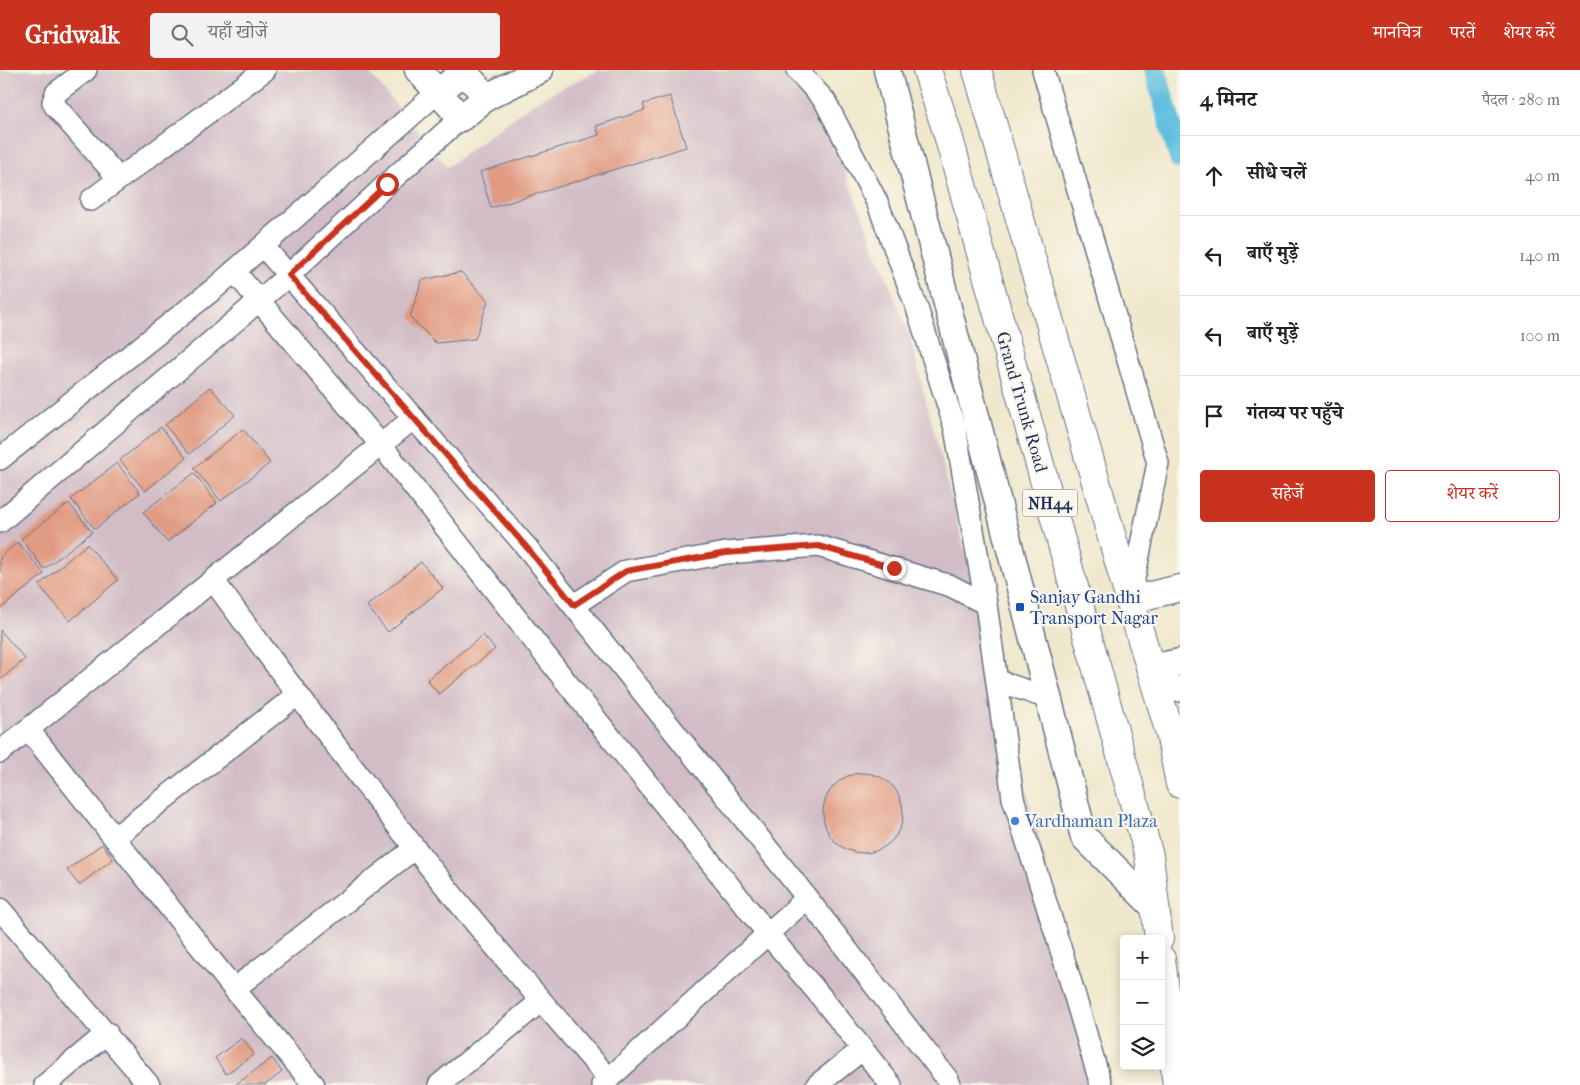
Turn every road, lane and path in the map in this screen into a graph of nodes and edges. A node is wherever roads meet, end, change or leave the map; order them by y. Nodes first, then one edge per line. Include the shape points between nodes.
1 (86, 70) edge
2 (265, 70) edge
3 (418, 70) edge
4 (464, 70) edge
5 (540, 70) edge
6 (797, 70) edge
7 (887, 70) edge
8 (927, 70) edge
9 (976, 70) edge
10 (1043, 70) edge
11 (438, 92) junction
12 (487, 97) junction
13 (461, 118) junction
14 (119, 179) junction
15 (91, 200) dead end
16 (263, 246) junction
17 (234, 271) junction
18 (289, 275) junction
19 (260, 301) junction
20 (414, 418) junction
21 (381, 445) junction
22 (0, 459) edge
23 (0, 522) edge
24 (213, 580) junction
25 (1180, 588) edge
26 (1130, 600) junction
27 (986, 604) junction
28 (574, 605) junction
29 (1180, 662) edge
30 (1150, 668) junction
31 (998, 682) junction
32 (1180, 691) edge
33 (297, 695) junction
34 (1048, 698) junction
35 (28, 729) junction
36 (0, 752) edge
37 (1179, 779) edge
38 (114, 838) junction
39 (415, 848) junction
40 (807, 898) junction
41 (1155, 908) junction
42 (4, 920) edge
43 (768, 934) junction
44 (1158, 935) edge
45 (1164, 980) edge
46 (234, 989) junction
47 (541, 1000) junction
48 (1170, 1032) junction
49 (107, 1033) junction
50 (863, 1049) junction
51 (606, 1082) edge
52 (45, 1085) edge
53 (150, 1085) edge
54 (314, 1085) edge
55 (439, 1085) edge
56 (818, 1085) edge
57 (891, 1085) edge
58 (950, 1085) edge
59 (1101, 1085) edge
60 (1167, 1085) edge
61 (1177, 1085) edge

1 - 14 street via 56,93 53,102
2 - 14 street
3 - 11 main road
4 - 11 main road
4 - 12 main road
5 - 12 main road
6 - 27 street via 825,101 878,204 917,308 954,428
7 - 34 main road
8 - 41 highway, Grand Trunk Road / NH44 via 1149,856
9 - 26 highway, NH44
10 - 26 street via 1158,463
11 - 13 main road
11 - 16 street
12 - 13 main road
13 - 18 street
14 - 15 street
16 - 17 street
16 - 18 street
17 - 19 street
17 - 22 street
18 - 19 street
18 - 20 street
19 - 21 street
19 - 23 street
20 - 21 street
20 - 28 street
21 - 24 street
21 - 43 street
24 - 33 street
24 - 35 street
25 - 26 main road
26 - 30 highway, NH44
27 - 28 street via 951,586 818,546 726,553 626,571
27 - 31 street
28 - 40 street
29 - 30 main road
30 - 32 street
30 - 37 highway, NH44 via 1170,733
31 - 34 street
31 - 59 street via 1013,798
33 - 38 street
33 - 39 street
34 - 41 main road via 1084,836
35 - 36 street
35 - 38 street
38 - 46 street
39 - 46 street
39 - 47 street
40 - 43 street
40 - 58 street
41 - 44 highway, Grand Trunk Road / NH44
42 - 49 street
43 - 50 street
43 - 51 street
45 - 48 highway
46 - 54 street
47 - 51 street
47 - 55 street
48 - 60 highway
48 - 61 highway
49 - 52 street
49 - 53 street
50 - 56 street
50 - 57 street

